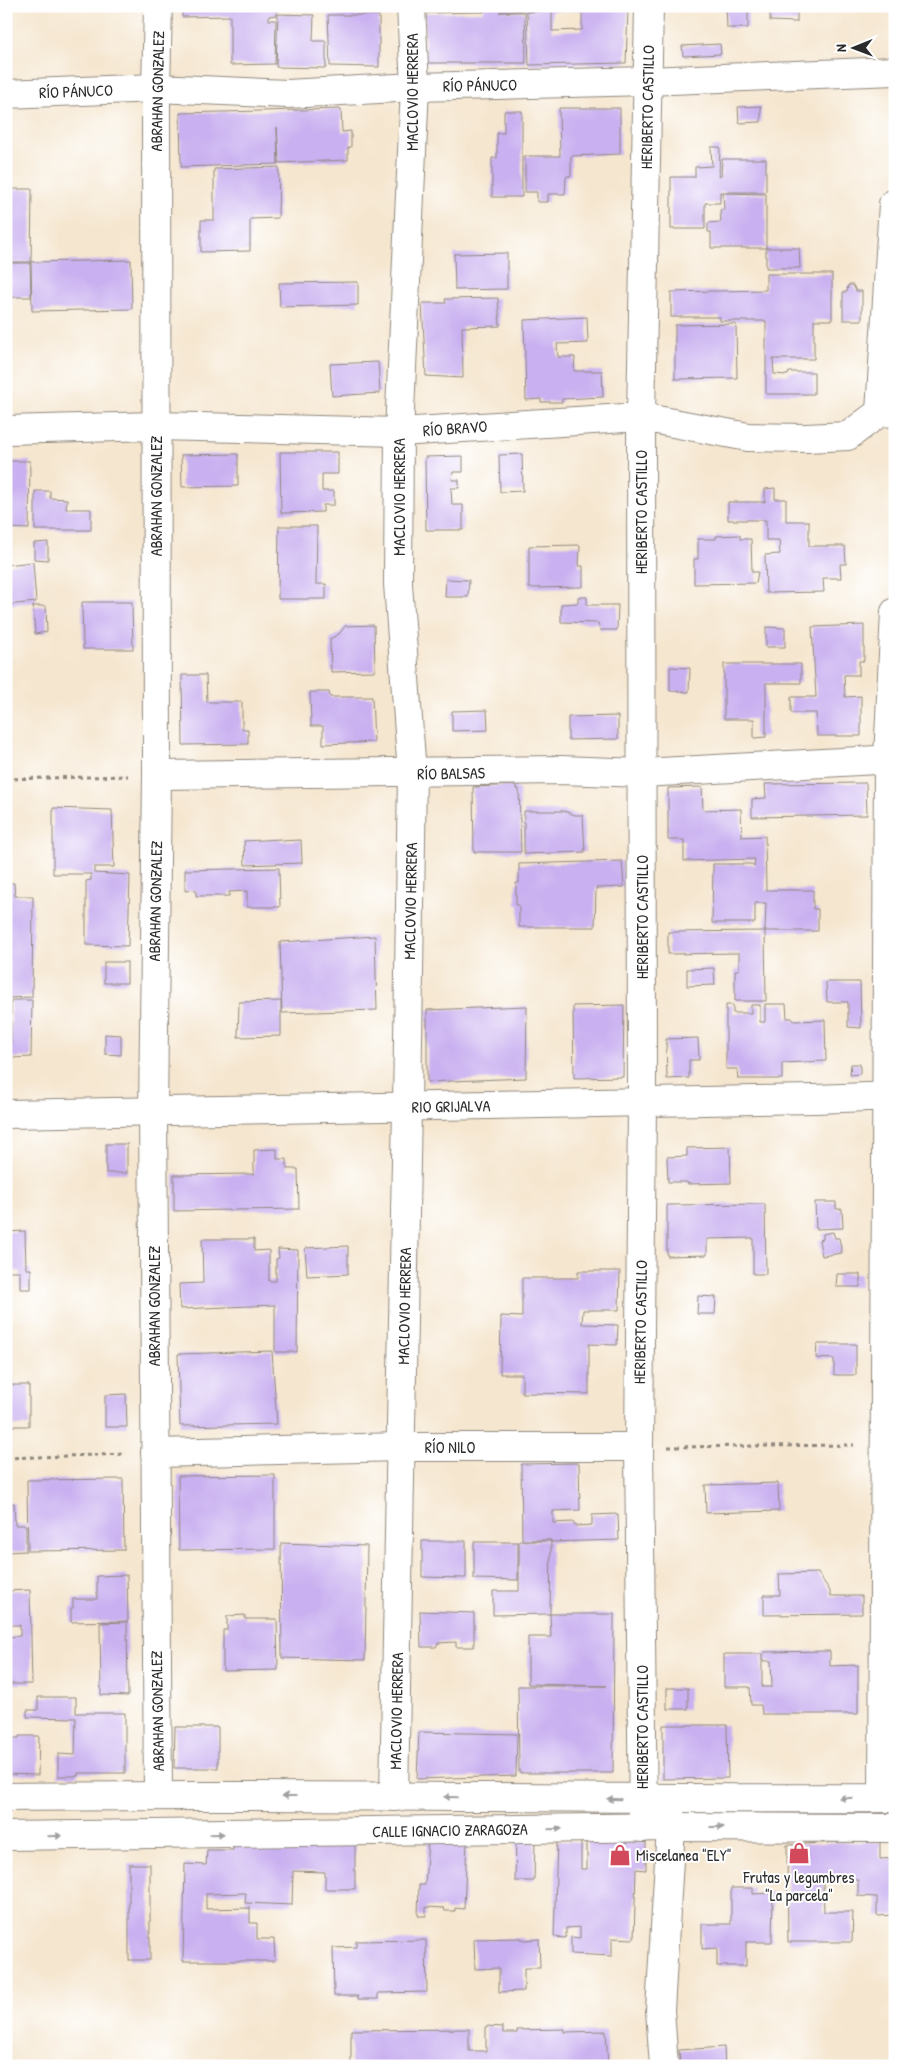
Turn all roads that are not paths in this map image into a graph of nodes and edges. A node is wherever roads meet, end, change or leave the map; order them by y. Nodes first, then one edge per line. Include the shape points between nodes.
1 (158, 6) edge
2 (411, 6) edge
3 (649, 6) edge
4 (895, 71) edge
5 (647, 81) junction
6 (415, 87) junction
7 (156, 88) junction
8 (6, 94) edge
9 (893, 204) dead end
10 (888, 413) edge
11 (641, 416) junction
12 (156, 426) junction
13 (6, 430) edge
14 (399, 432) junction
15 (895, 612) edge
16 (892, 759) edge
17 (412, 773) junction
18 (642, 773) junction
19 (157, 775) junction
20 (891, 1096) edge
21 (642, 1103) junction
22 (408, 1107) junction
23 (153, 1113) junction
24 (6, 1114) edge
25 (890, 1445) edge
26 (639, 1447) junction
27 (401, 1448) junction
28 (155, 1453) junction
29 (158, 1795) junction
30 (6, 1797) edge
31 (394, 1797) junction
32 (889, 1798) edge
33 (642, 1799) junction
34 (669, 1799) junction
35 (671, 1827) junction
36 (643, 1828) junction
37 (895, 1828) edge
38 (6, 1836) edge
39 (664, 2066) edge

1 - 7 street, ABRAHAN GONZALEZ
2 - 6 street, MACLOVIO HERRERA
3 - 5 street, HERIBERTO CASTILLO
4 - 5 street, RÍO PÁNUCO
5 - 6 street, RÍO PÁNUCO
5 - 11 street, HERIBERTO CASTILLO
6 - 7 street, RÍO PÁNUCO via 287,94
6 - 14 street, MACLOVIO HERRERA
7 - 8 street, RÍO PÁNUCO
7 - 12 street, ABRAHAN GONZALEZ
9 - 10 street
10 - 11 street, RÍO BRAVO via 848,436 806,438 748,437
11 - 14 street, RÍO BRAVO
11 - 18 street, HERIBERTO CASTILLO
12 - 13 street, RÍO BRAVO
12 - 14 street, RÍO BRAVO
12 - 19 street, ABRAHAN GONZALEZ
14 - 17 street, MACLOVIO HERRERA via 398,584
15 - 16 street
16 - 18 street, RÍO BALSAS
16 - 20 street
17 - 18 street, RÍO BALSAS via 561,770
17 - 19 street, RÍO BALSAS
17 - 22 street, MACLOVIO HERRERA
18 - 21 street, HERIBERTO CASTILLO
19 - 23 street, ABRAHAN GONZALEZ
20 - 21 street, RIO GRIJALVA
20 - 25 street
21 - 22 street, RIO GRIJALVA
21 - 26 street, HERIBERTO CASTILLO
22 - 23 street, RIO GRIJALVA
22 - 27 street, MACLOVIO HERRERA
23 - 24 street, RIO GRIJALVA
23 - 28 street, ABRAHAN GONZALEZ
25 - 32 street
26 - 27 street, RÍO NILO
26 - 33 street, HERIBERTO CASTILLO
27 - 28 street, RÍO NILO
27 - 31 street, MACLOVIO HERRERA
28 - 29 street, ABRAHAN GONZALEZ
29 - 30 street, CALLE IGNACIO ZARAGOZA
31 -> 29 street, CALLE IGNACIO ZARAGOZA
33 -> 31 street, CALLE IGNACIO ZARAGOZA
32 -> 34 street, CALLE IGNACIO ZARAGOZA
33 - 34 street, CALLE IGNACIO ZARAGOZA
33 - 36 street, HERIBERTO CASTILLO
34 - 35 street
35 - 36 street, CALLE IGNACIO ZARAGOZA
35 -> 37 street, CALLE IGNACIO ZARAGOZA
35 - 39 street via 660,2010
38 -> 36 street, CALLE IGNACIO ZARAGOZA

